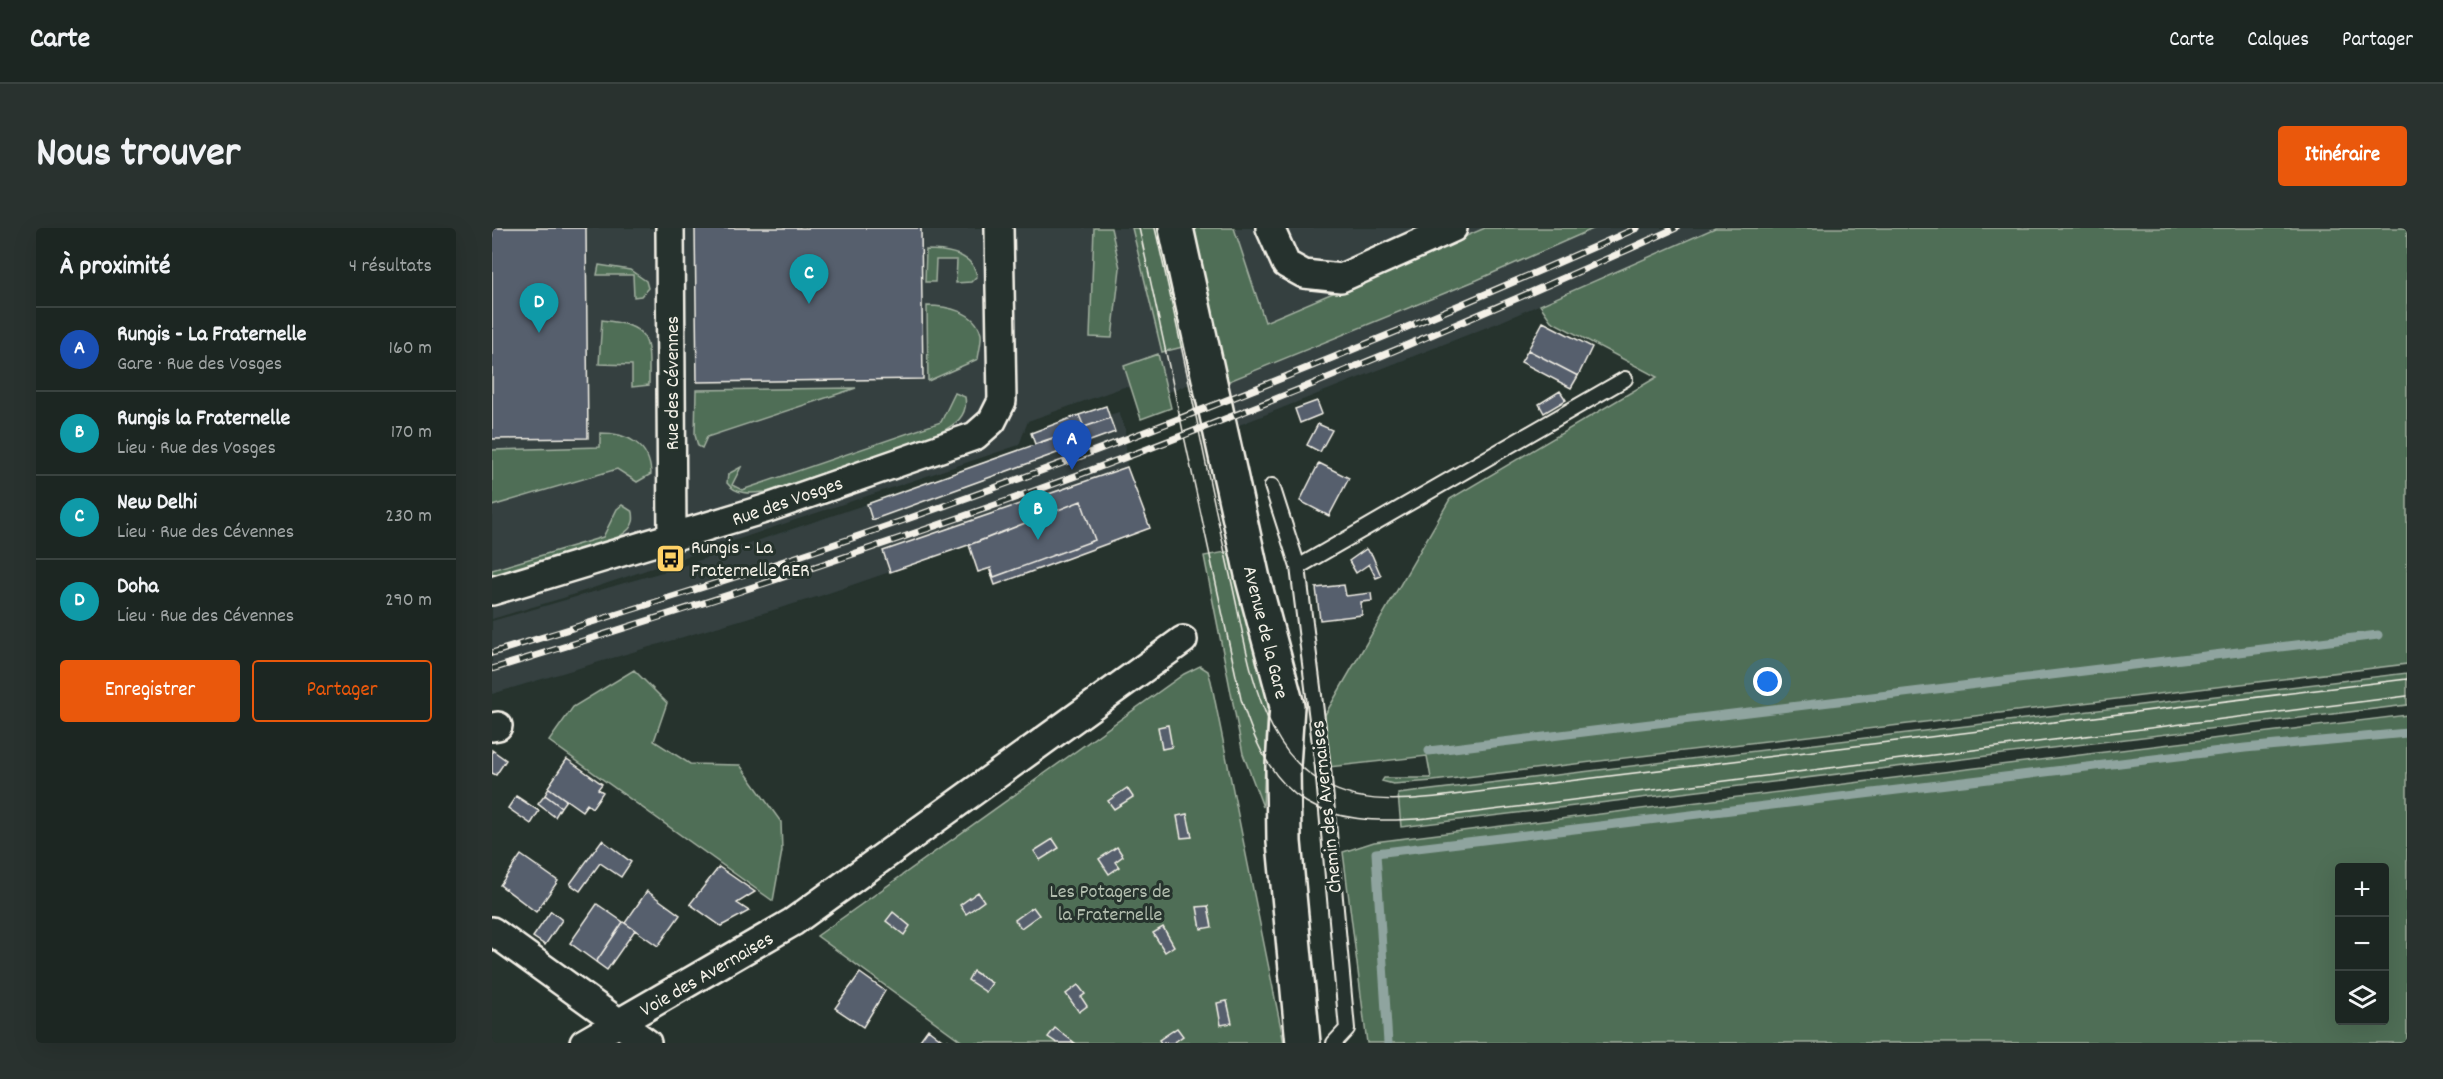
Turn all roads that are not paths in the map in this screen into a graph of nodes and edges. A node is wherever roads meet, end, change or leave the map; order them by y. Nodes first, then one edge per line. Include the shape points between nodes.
1 (670, 228) edge
2 (999, 228) edge
3 (1176, 228) edge
4 (1270, 228) edge
5 (1453, 228) edge
6 (1625, 379) dead end
7 (1272, 486) dead end
8 (672, 538) junction
9 (1298, 567) junction
10 (492, 591) edge
11 (1183, 640) dead end
12 (492, 931) edge
13 (620, 1023) junction
14 (584, 1043) edge
15 (647, 1043) edge
16 (1303, 1043) edge
17 (1334, 1043) edge

1 - 8 street, Rue des Cévennes
2 - 8 street, Rue des Vosges via 1002,401 992,421 975,436
3 - 16 main road, Avenue de la Gare via 1253,579 1287,706 1284,842
4 - 5 street via 1286,264 1304,274 1341,278
6 - 9 lane
7 - 9 lane, Chemin des Avernaises
8 - 10 street, Rue des Vosges
9 - 17 lane, Chemin des Avernaises via 1324,776 1347,1029
11 - 13 street, Voie des Avernaises via 793,922
12 - 13 street
13 - 14 street, Voie des Avernaises
13 - 15 street

